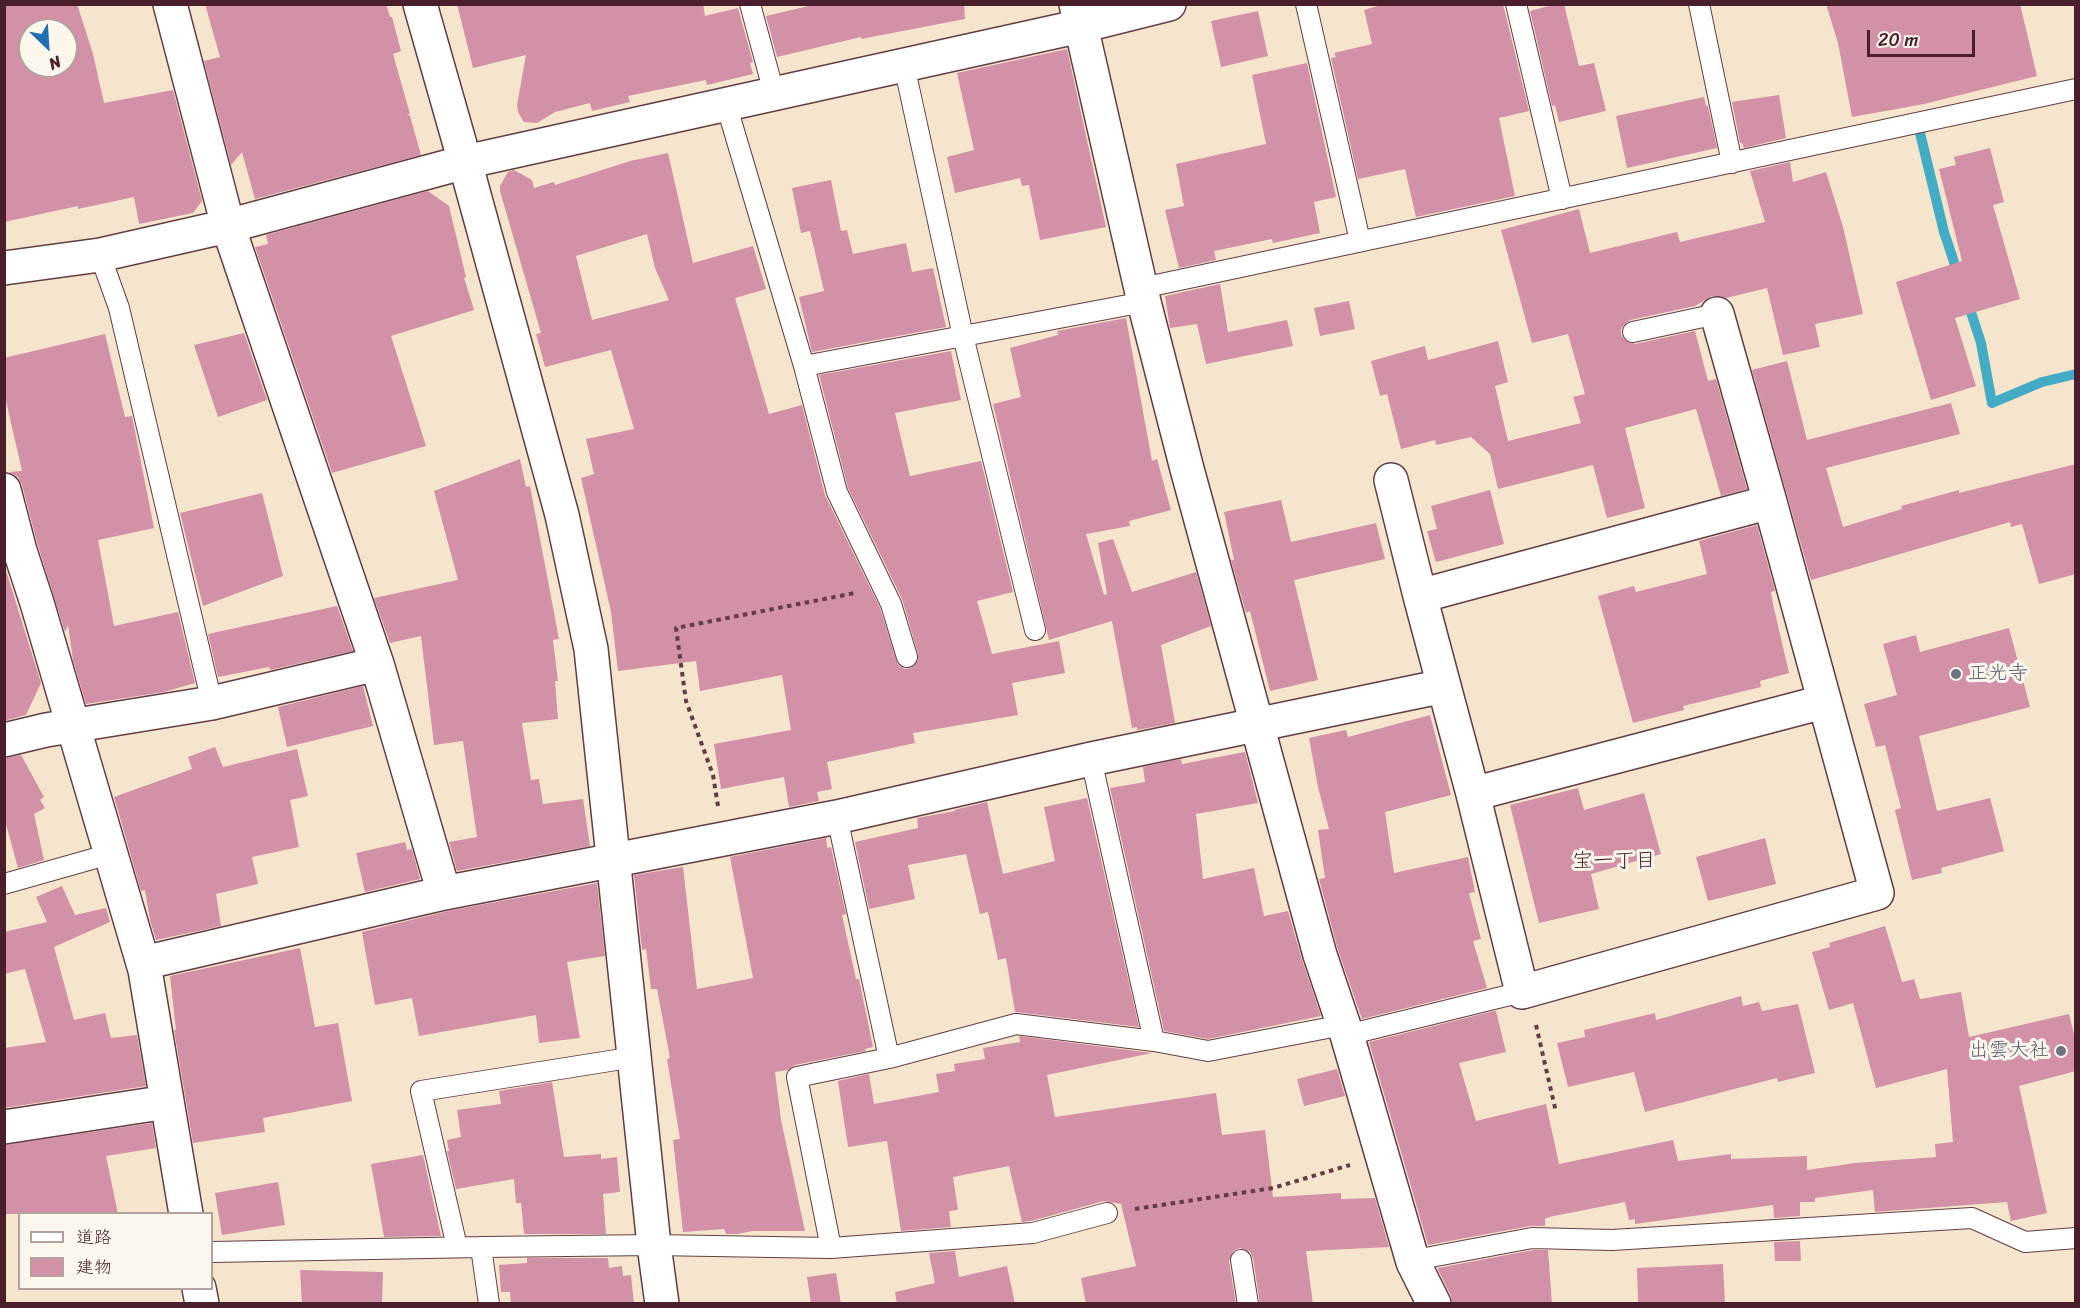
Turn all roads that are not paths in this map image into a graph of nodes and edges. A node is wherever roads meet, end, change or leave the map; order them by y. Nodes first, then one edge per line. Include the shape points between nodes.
1 (170, 4) edge
2 (420, 4) edge
3 (750, 4) edge
4 (1169, 4) edge
5 (1306, 4) edge
6 (1516, 4) edge
7 (1699, 4) edge
8 (1079, 15) edge
9 (904, 65) junction
10 (2076, 89) edge
11 (774, 93) junction
12 (726, 104) junction
13 (465, 162) junction
14 (1732, 163) junction
15 (1562, 199) junction
16 (228, 226) junction
17 (1360, 242) junction
18 (100, 255) junction
19 (4, 268) edge
20 (1143, 295) junction
21 (1717, 314) joint
22 (1633, 332) dead end
23 (963, 336) junction
24 (804, 366) junction
25 (1391, 480) dead end
26 (4, 490) edge
27 (1770, 502) junction
28 (12, 552) edge
29 (1420, 596) junction
30 (1035, 630) dead end
31 (907, 657) dead end
32 (376, 664) junction
33 (1444, 687) junction
34 (1823, 702) junction
35 (212, 703) junction
36 (1257, 725) junction
37 (73, 726) junction
38 (4, 740) edge
39 (1090, 759) junction
40 (1473, 794) junction
41 (837, 817) junction
42 (110, 854) junction
43 (612, 861) junction
44 (4, 884) edge
45 (444, 893) junction
46 (143, 963) junction
47 (1525, 991) junction
48 (1345, 1030) junction
49 (1154, 1041) junction
50 (635, 1057) junction
51 (889, 1058) junction
52 (168, 1102) junction
53 (4, 1127) edge
54 (186, 1212) edge
55 (1107, 1213) road end
56 (2076, 1238) edge
57 (654, 1245) junction
58 (481, 1246) junction
59 (457, 1247) junction
60 (831, 1248) junction
61 (213, 1252) edge
62 (1241, 1260) dead end
63 (1413, 1262) junction
64 (489, 1304) edge
65 (662, 1304) edge
66 (1248, 1304) edge
67 (1434, 1304) edge

1 - 16 street
2 - 13 street
3 - 11 lane
4 - 8 street
5 - 17 lane
6 - 15 lane
7 - 14 lane
8 - 9 street
8 - 20 street
9 - 11 street
9 - 23 lane
10 - 14 lane
11 - 12 street
12 - 13 street
12 - 24 lane
13 - 16 street
13 - 43 street via 562,515 591,649
14 - 15 lane
15 - 17 lane
16 - 18 street
16 - 32 street
17 - 20 lane
18 - 19 street
18 - 35 lane via 119,308
20 - 23 lane
20 - 36 street
21 - 22 lane
21 - 27 street
23 - 24 lane
23 - 30 lane
24 - 31 lane via 837,492 891,604
25 - 29 street
26 - 28 street
27 - 29 street
27 - 34 street
28 - 37 street
29 - 33 street
32 - 35 street
32 - 45 street
33 - 36 street
33 - 40 street
34 - 40 street
34 - 47 street via 1877,893
35 - 37 street
36 - 39 street
36 - 48 street via 1320,955
37 - 38 street
37 - 42 street
39 - 41 street
39 - 49 lane
40 - 47 street
41 - 43 street
41 - 51 lane
42 - 44 lane
42 - 46 street
43 - 45 street
43 - 50 street
45 - 46 street
46 - 52 street
47 - 48 lane
48 - 49 lane via 1208,1051
48 - 63 street
49 - 51 lane via 1016,1024
50 - 57 street
50 - 59 lane via 422,1091
51 - 60 lane via 797,1077
52 - 53 street
52 - 54 street
55 - 60 lane via 1033,1233
56 - 63 lane via 2025,1242 1972,1218 1612,1240 1532,1238
57 - 58 lane
57 - 60 lane
57 - 65 street
58 - 59 lane
58 - 64 lane
59 - 61 lane
62 - 66 lane
63 - 67 street

